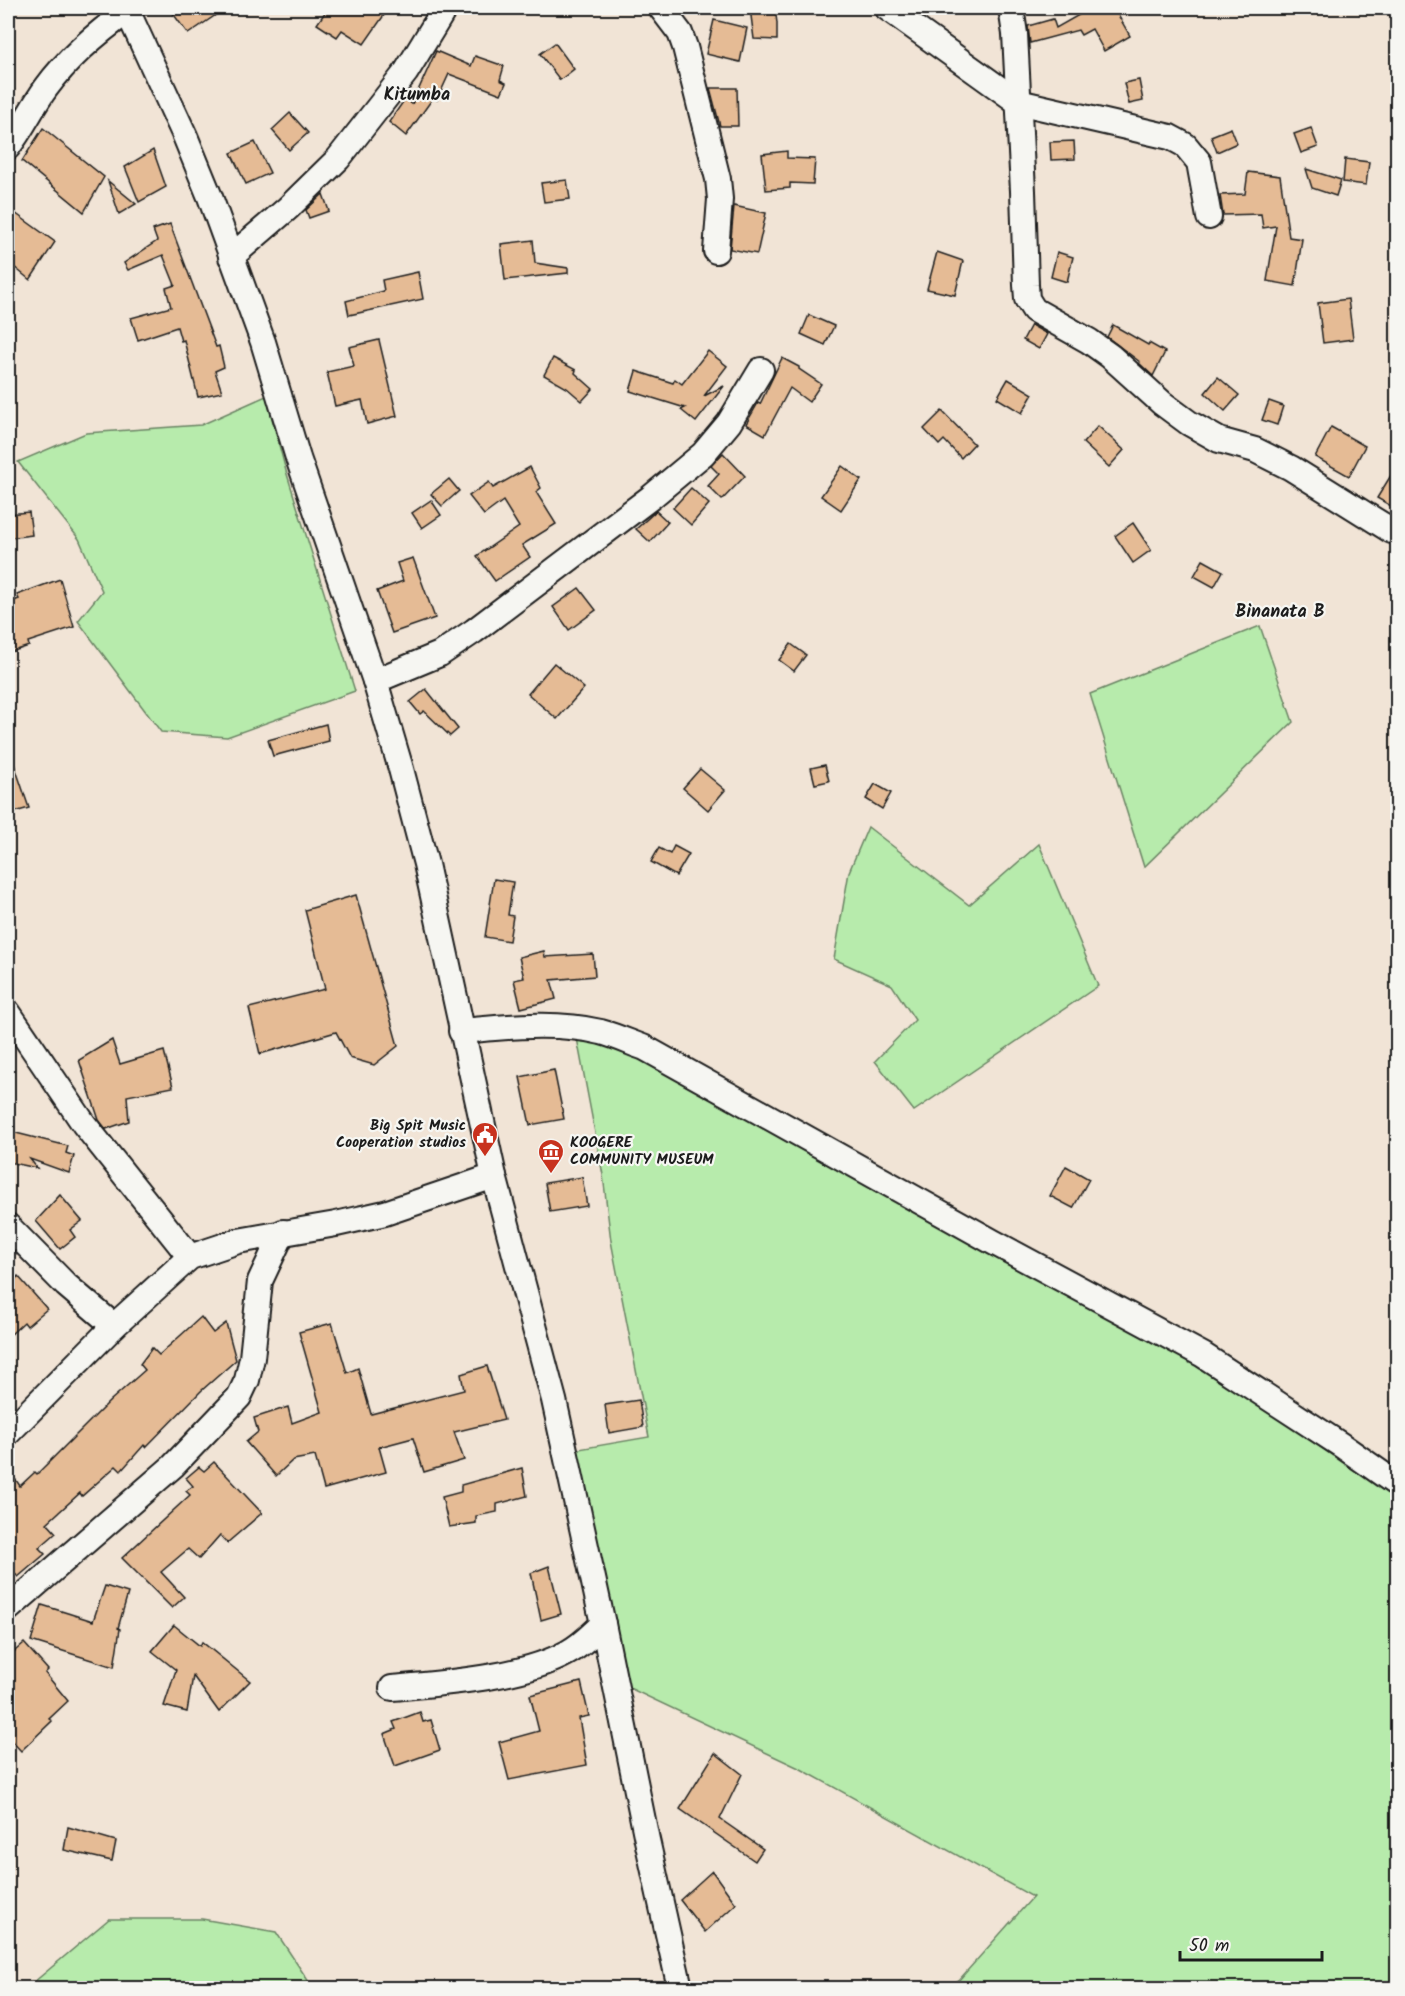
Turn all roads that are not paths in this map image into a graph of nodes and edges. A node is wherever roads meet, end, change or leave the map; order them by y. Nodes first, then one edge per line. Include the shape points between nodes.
1 (445, 8) edge
2 (661, 8) edge
3 (887, 8) edge
4 (1011, 8) edge
5 (127, 9) edge
6 (1018, 102) junction
7 (8, 147) edge
8 (1209, 217) dead end
9 (717, 251) dead end
10 (231, 257) junction
11 (760, 370) dead end
12 (1392, 531) dead end
13 (375, 681) junction
14 (8, 1012) edge
15 (461, 1031) junction
16 (494, 1176) junction
17 (8, 1226) edge
18 (283, 1232) junction
19 (190, 1257) junction
20 (114, 1326) junction
21 (8, 1433) edge
22 (1398, 1485) edge
23 (8, 1609) edge
24 (603, 1624) junction
25 (392, 1688) dead end
26 (680, 1989) edge

1 - 10 street via 406,72 338,159
2 - 9 street via 680,33 685,47 718,179
3 - 6 street
4 - 6 street
5 - 7 street via 45,88
5 - 10 street via 185,136
6 - 8 street via 1151,132 1185,145 1199,162
6 - 12 street via 1027,299 1034,310 1110,356 1189,423 1219,440 1255,450 1291,468
10 - 13 street
11 - 13 street via 729,423 703,454 650,498 440,654
13 - 15 street via 426,864
14 - 19 street via 84,1124
15 - 16 street
15 - 22 street via 530,1025 566,1027 602,1032 645,1048 1203,1355
16 - 18 street via 385,1213
16 - 24 street via 554,1400
17 - 20 street via 66,1285
18 - 19 street
18 - 23 street via 260,1281 252,1358 239,1397 173,1466
19 - 20 street
20 - 21 street
24 - 25 street via 567,1653 531,1667 476,1679
24 - 26 street

